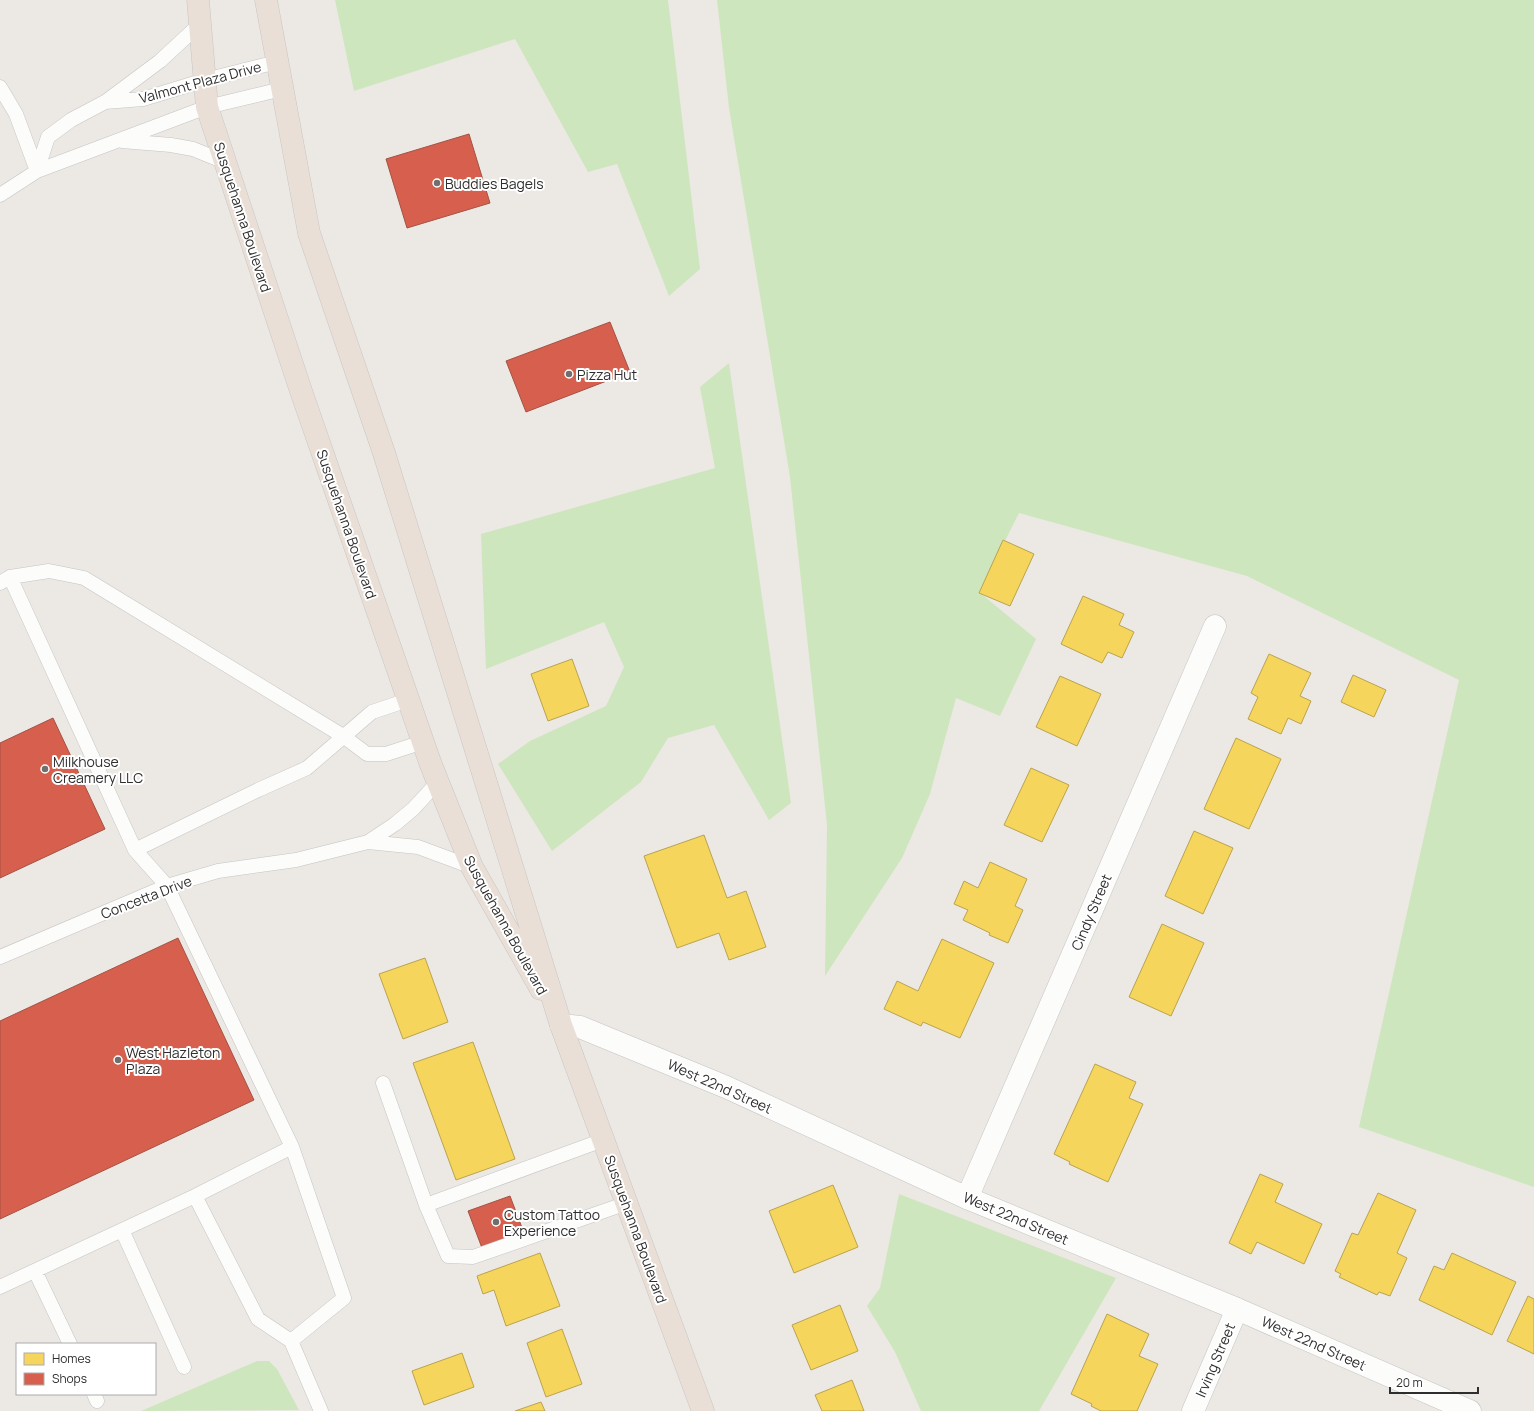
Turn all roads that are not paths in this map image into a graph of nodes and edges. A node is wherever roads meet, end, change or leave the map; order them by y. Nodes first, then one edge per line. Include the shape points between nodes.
1 (198, 0) edge
2 (266, 0) edge
3 (200, 24) junction
4 (277, 62) junction
5 (205, 80) junction
6 (0, 86) edge
7 (282, 89) junction
8 (105, 102) junction
9 (207, 107) junction
10 (118, 141) junction
11 (225, 162) junction
12 (38, 171) junction
13 (0, 195) edge
14 (5, 580) edge
15 (1215, 626) dead end
16 (408, 700) junction
17 (343, 736) junction
18 (423, 742) junction
19 (438, 782) junction
20 (368, 842) junction
21 (135, 850) junction
22 (472, 867) junction
23 (167, 886) junction
24 (0, 957) edge
25 (561, 1025) junction
26 (383, 1083) dead end
27 (603, 1140) junction
28 (292, 1147) junction
29 (195, 1196) junction
30 (967, 1198) junction
31 (627, 1203) junction
32 (426, 1205) junction
33 (122, 1230) junction
34 (35, 1271) junction
35 (0, 1287) edge
36 (1237, 1309) junction
37 (291, 1341) junction
38 (70, 1343) edge
39 (184, 1367) dead end
40 (321, 1411) edge
41 (703, 1411) edge
42 (1193, 1411) edge
43 (1470, 1411) edge

1 - 3 highway, Susquehanna Boulevard
2 - 4 highway, Susquehanna Boulevard
3 - 5 highway, Susquehanna Boulevard
3 - 8 lane via 160,61
4 - 5 lane, Valmont Plaza Drive
4 - 7 highway, Susquehanna Boulevard
5 - 8 lane, Valmont Plaza Drive via 143,99
5 - 9 highway, Susquehanna Boulevard
6 - 12 lane via 16,114
7 - 9 lane, Valmont Plaza Drive
7 - 25 highway, Susquehanna Boulevard via 309,234 384,453
8 - 12 lane, Valmont Plaza Drive via 71,120 48,137
9 - 10 lane, Valmont Plaza Drive
9 - 11 highway, Susquehanna Boulevard
10 - 11 lane via 193,149
10 - 12 lane, Valmont Plaza Drive
11 - 16 highway, Susquehanna Boulevard
12 - 13 lane, Valmont Plaza Drive
14 - 17 lane via 49,571 84,578
14 - 21 lane
15 - 30 street, Cindy Street
16 - 17 lane via 372,712
16 - 18 highway, Susquehanna Boulevard
17 - 18 lane via 367,754 386,754
17 - 21 lane via 307,768
18 - 19 highway, Susquehanna Boulevard
19 - 20 lane, Concetta Drive via 413,809
19 - 22 highway, Susquehanna Boulevard
20 - 22 lane, Concetta Drive via 418,847
20 - 23 lane, Concetta Drive via 296,860 218,871
21 - 23 lane
22 - 25 highway, Susquehanna Boulevard
23 - 24 lane, Concetta Drive
23 - 28 lane
25 - 27 highway, Susquehanna Boulevard
25 - 30 street, West 22nd Street via 580,1027 726,1087
26 - 32 lane
27 - 31 highway, Susquehanna Boulevard
27 - 32 lane
28 - 29 lane
28 - 37 lane via 344,1298
29 - 33 lane
29 - 37 lane via 258,1319
30 - 36 street, West 22nd Street
31 - 32 lane via 473,1257 448,1256
31 - 41 highway, Susquehanna Boulevard
33 - 34 lane
33 - 39 lane
34 - 35 lane
34 - 38 lane
36 - 42 street, Irving Street
36 - 43 street, West 22nd Street
37 - 40 lane

